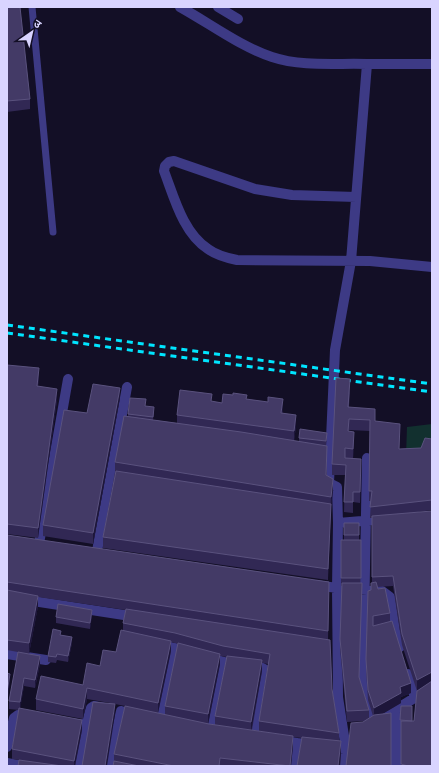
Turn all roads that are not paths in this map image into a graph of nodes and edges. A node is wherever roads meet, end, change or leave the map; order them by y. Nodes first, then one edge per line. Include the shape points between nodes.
1 (32, 7) edge
2 (180, 7) edge
3 (218, 7) edge
4 (238, 19) dead end
5 (367, 64) junction
6 (432, 64) edge
7 (356, 197) junction
8 (53, 232) dead end
9 (351, 261) junction
10 (432, 267) edge
11 (68, 379) dead end
12 (127, 387) dead end
13 (367, 458) dead end
14 (112, 477) junction
15 (135, 480) edge
16 (396, 518) edge
17 (365, 521) junction
18 (338, 523) junction
19 (26, 542) edge
20 (97, 551) edge
21 (306, 584) edge
22 (337, 588) junction
23 (365, 590) junction
24 (7, 597) edge
25 (148, 619) edge
26 (146, 642) edge
27 (175, 648) junction
28 (7, 654) edge
29 (46, 660) dead end
30 (224, 662) junction
31 (432, 687) edge
32 (415, 698) junction
33 (396, 710) junction
34 (121, 711) junction
35 (43, 718) edge
36 (58, 721) edge
37 (373, 723) junction
38 (86, 725) junction
39 (352, 728) junction
40 (211, 729) edge
41 (269, 739) edge
42 (283, 741) edge
43 (297, 743) junction
44 (7, 747) edge
45 (346, 749) junction
46 (7, 763) edge
47 (23, 766) edge
48 (79, 766) edge
49 (109, 766) edge
50 (295, 766) edge
51 (344, 766) edge
52 (396, 766) edge

1 - 8 lane
2 - 5 street via 272,57 296,62
3 - 4 street
5 - 6 street
5 - 7 street
7 - 9 street
7 - 9 street via 292,195 255,189 174,161 164,166 190,231 207,249 223,257 237,260
9 - 10 street
9 - 18 street via 335,350 326,450 329,482 336,487 334,511
11 - 19 street via 43,544
12 - 14 street via 125,423
13 - 17 street
14 - 15 street
14 - 20 street
16 - 17 street
17 - 18 street
17 - 23 street
18 - 22 street
21 - 22 street
22 - 23 street
22 - 39 street via 333,648 338,697
23 - 32 street via 382,591 390,597 395,631
23 - 37 street via 363,679 365,698
24 - 25 street
26 - 27 street
27 - 30 street
27 - 34 street via 164,721
28 - 29 street
30 - 40 street
30 - 41 street via 259,666 266,670 251,736
31 - 32 street
32 - 33 street
33 - 37 street
33 - 52 street
34 - 38 street via 94,706
34 - 49 street
35 - 44 street via 22,715 14,718
36 - 38 street
37 - 39 street
38 - 48 street
39 - 45 street
42 - 43 street
43 - 45 street
43 - 50 street
45 - 51 street
46 - 47 street

